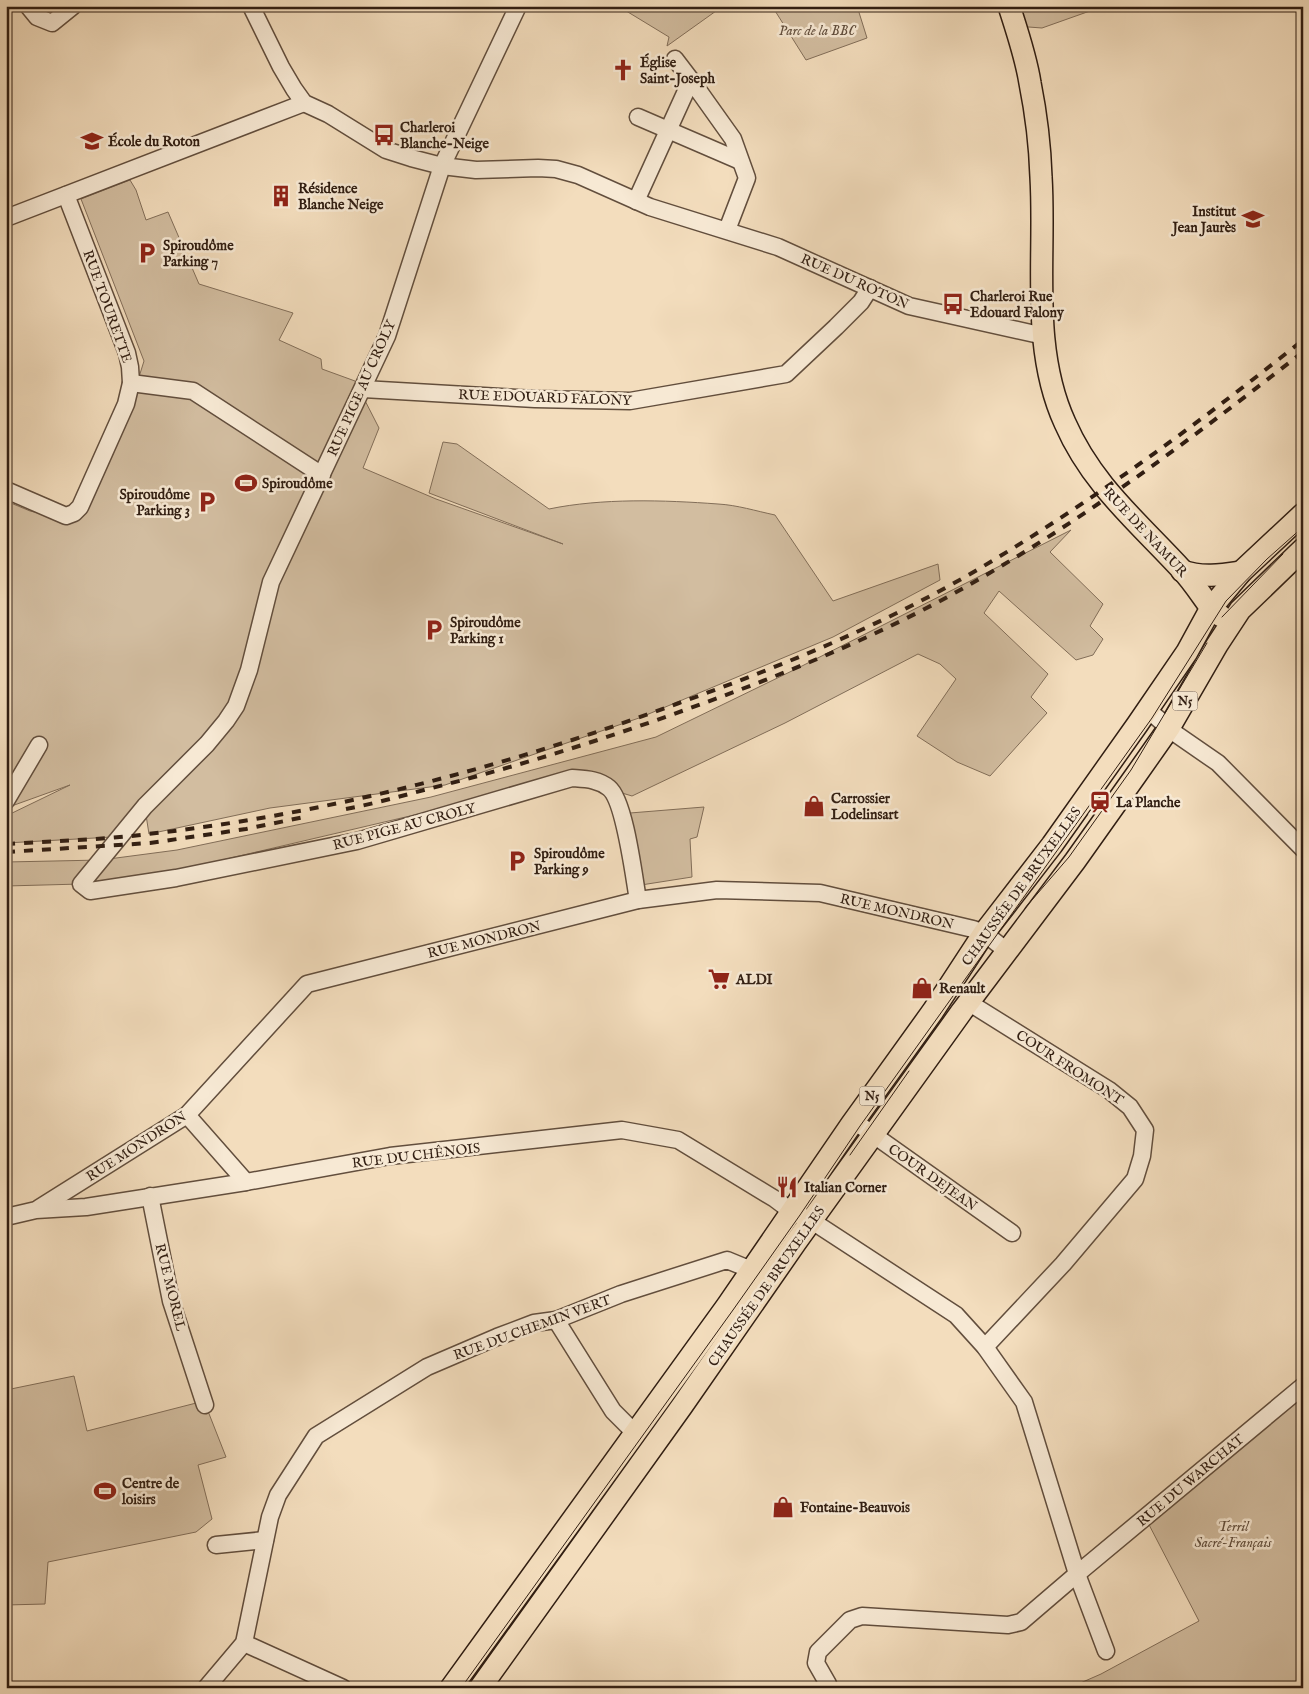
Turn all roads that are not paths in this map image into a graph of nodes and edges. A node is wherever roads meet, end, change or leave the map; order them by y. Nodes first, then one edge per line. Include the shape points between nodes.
1 (28, 6) edge
2 (73, 6) edge
3 (251, 6) edge
4 (518, 6) edge
5 (1009, 6) edge
6 (675, 59) dead end
7 (691, 80) junction
8 (304, 103) junction
9 (638, 117) dead end
10 (668, 130) junction
11 (740, 161) junction
12 (442, 166) junction
13 (66, 195) junction
14 (636, 201) junction
15 (6, 218) edge
16 (726, 230) junction
17 (870, 288) junction
18 (1044, 336) junction
19 (131, 383) junction
20 (362, 389) junction
21 (322, 475) junction
22 (6, 490) edge
23 (1303, 514) edge
24 (1303, 549) edge
25 (1182, 571) junction
26 (1241, 572) junction
27 (1211, 608) junction
28 (1232, 623) junction
29 (1148, 710) junction
30 (1169, 728) junction
31 (39, 745) dead end
32 (6, 801) edge
33 (1301, 844) edge
34 (638, 900) junction
35 (984, 933) junction
36 (1007, 951) junction
37 (968, 1004) junction
38 (187, 1114) junction
39 (854, 1121) junction
40 (873, 1135) junction
41 (246, 1182) junction
42 (150, 1196) junction
43 (36, 1210) junction
44 (803, 1216) junction
45 (6, 1217) edge
46 (1012, 1233) dead end
47 (762, 1274) junction
48 (556, 1320) junction
49 (985, 1347) junction
50 (1303, 1386) edge
51 (205, 1405) dead end
52 (635, 1433) junction
53 (265, 1540) junction
54 (216, 1545) dead end
55 (1076, 1574) junction
56 (244, 1643) junction
57 (1106, 1652) dead end
58 (828, 1684) dead end
59 (206, 1688) edge
60 (343, 1688) edge
61 (450, 1688) edge
62 (480, 1688) edge

1 - 2 street via 37,17 52,24
3 - 8 street via 281,67
4 - 12 street, RUE PIGE AU CROLY
5 - 18 main road, RUE DE NAMUR via 1030,82 1041,176
6 - 7 street
7 - 10 street
7 - 11 street via 733,139
8 - 12 street, RUE DU ROTON via 386,150
8 - 13 street
9 - 10 street
10 - 11 street
10 - 14 street
11 - 16 street via 747,178
12 - 14 street, RUE DU ROTON via 476,170 556,169 578,175
12 - 20 street, RUE PIGE AU CROLY via 387,336
13 - 15 street
13 - 19 street, RUE TOURETTE via 127,353
14 - 16 street, RUE DU ROTON
16 - 17 street, RUE DU ROTON via 778,247
17 - 18 street, RUE DU ROTON via 909,306
17 - 20 street, RUE EDOUARD FALONY via 854,308 786,374 630,401
18 - 25 main road, RUE DE NAMUR via 1049,376 1064,422 1081,455 1116,502
19 - 21 street via 193,391
19 - 22 street, RUE TOURETTE via 122,415 80,507 74,513 66,516
20 - 21 street, RUE PIGE AU CROLY
21 - 34 street, RUE PIGE AU CROLY via 271,582 236,706 208,744 145,806 81,884 90,891 176,878 357,841 572,778 592,779 610,789 621,810
23 - 26 main road, CHAUSSÉE DE BRUXELLES / N5
24 - 28 main road, CHAUSSÉE DE BRUXELLES / N5 via 1240,610
25 - 26 main road via 1194,575
25 - 27 main road, RUE DE NAMUR
26 - 27 main road, CHAUSSÉE DE BRUXELLES / N5
27 - 28 main road, RUE DE NAMUR
27 - 29 main road, CHAUSSÉE DE BRUXELLES / N5 via 1187,652
28 - 30 main road, CHAUSSÉE DE BRUXELLES / N5
29 - 30 street
29 - 35 main road, CHAUSSÉE DE BRUXELLES / N5 via 1052,845
30 - 33 street via 1218,764
30 - 36 main road, CHAUSSÉE DE BRUXELLES / N5
31 - 32 street
34 - 35 street, RUE MONDRON via 718,890 820,893
34 - 38 street, RUE MONDRON via 307,984
35 - 36 street, RUE MONDRON
35 - 39 main road, CHAUSSÉE DE BRUXELLES / N5
36 - 37 main road, CHAUSSÉE DE BRUXELLES / N5
37 - 40 main road, CHAUSSÉE DE BRUXELLES / N5
37 - 49 street, COUR FROMONT via 1109,1090 1130,1107 1145,1130 1135,1179 1063,1264
38 - 41 street
38 - 43 street, RUE MONDRON
39 - 40 street, COUR DEJEAN
39 - 44 main road, CHAUSSÉE DE BRUXELLES / N5
40 - 44 main road, CHAUSSÉE DE BRUXELLES / N5
40 - 46 street, COUR DEJEAN
41 - 42 street, RUE DU CHÊNOIS
41 - 44 street, RUE DU CHÊNOIS via 390,1156 622,1130 678,1140
42 - 43 street, RUE DU CHÊNOIS
42 - 51 street, RUE MOREL via 171,1301
43 - 45 street, RUE DU CHÊNOIS
44 - 47 main road, CHAUSSÉE DE BRUXELLES / N5
44 - 49 street via 956,1315
47 - 48 street, RUE DU CHEMIN VERT via 727,1260 621,1294
47 - 52 main road, CHAUSSÉE DE BRUXELLES / N5
47 - 62 main road, CHAUSSÉE DE BRUXELLES / N5 via 682,1406
48 - 52 street via 613,1411
48 - 53 street, RUE DU CHEMIN VERT via 524,1327 427,1367 316,1436 278,1495
49 - 55 street via 1024,1402
50 - 55 street, RUE DU WARCHAT
52 - 61 main road, CHAUSSÉE DE BRUXELLES / N5
53 - 54 street
53 - 56 street, RUE DU CHEMIN VERT
55 - 57 street
55 - 58 street, RUE DU WARCHAT via 1021,1622 862,1616 850,1620 818,1652 816,1663
56 - 59 street, RUE DU CHEMIN VERT
56 - 60 street

